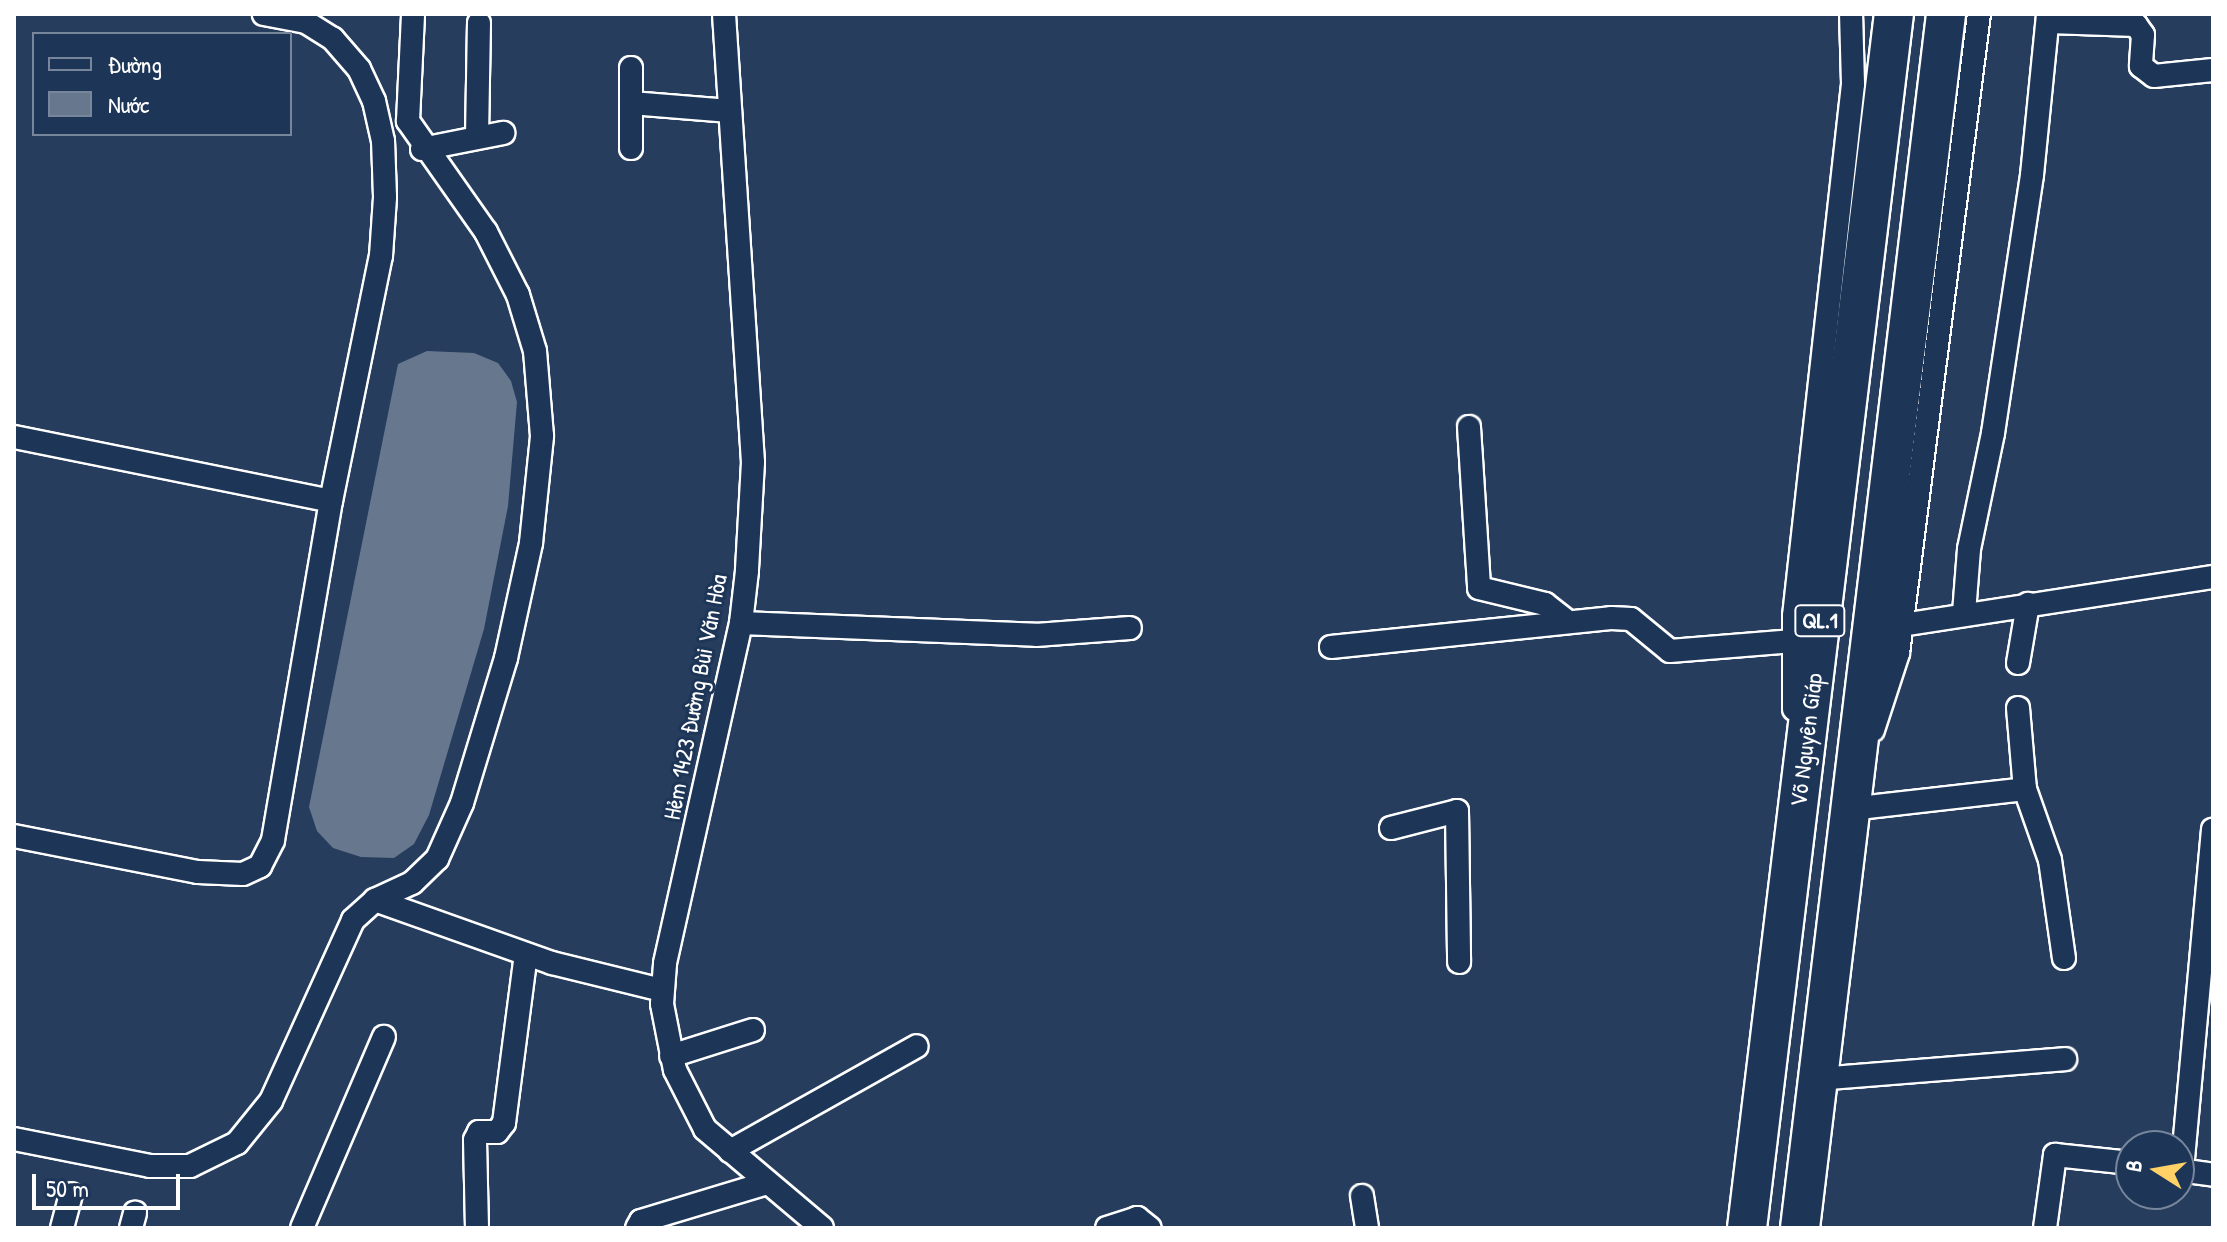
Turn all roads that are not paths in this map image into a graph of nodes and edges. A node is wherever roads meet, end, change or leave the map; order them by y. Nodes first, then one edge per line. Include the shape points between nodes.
1 (264, 14) edge
2 (413, 14) edge
3 (724, 14) edge
4 (1851, 14) edge
5 (1894, 14) edge
6 (1946, 14) edge
7 (1979, 14) edge
8 (2048, 18) edge
9 (479, 23) dead end
10 (631, 68) dead end
11 (2213, 70) edge
12 (631, 103) junction
13 (730, 111) junction
14 (503, 133) dead end
15 (477, 137) junction
16 (631, 148) dead end
17 (422, 149) junction
18 (1469, 427) dead end
19 (14, 437) edge
20 (331, 501) junction
21 (2213, 577) edge
22 (2028, 604) junction
23 (1964, 613) junction
24 (1567, 621) junction
25 (741, 623) junction
26 (1902, 625) junction
27 (1130, 628) dead end
28 (1794, 641) junction
29 (1331, 647) dead end
30 (2018, 663) dead end
31 (2018, 708) dead end
32 (2025, 789) junction
33 (1851, 802) junction
34 (1795, 827) junction
35 (1391, 828) dead end
36 (2213, 829) edge
37 (14, 836) edge
38 (375, 900) junction
39 (526, 954) junction
40 (2064, 958) dead end
41 (1459, 962) dead end
42 (662, 990) junction
43 (753, 1030) dead end
44 (384, 1037) dead end
45 (917, 1046) dead end
46 (671, 1056) junction
47 (2065, 1059) dead end
48 (1818, 1079) junction
49 (2185, 1130) edge
50 (14, 1139) edge
51 (730, 1151) junction
52 (2115, 1161) edge
53 (767, 1183) junction
54 (71, 1194) dead end
55 (1362, 1196) dead end
56 (62, 1228) edge
57 (302, 1228) edge
58 (477, 1228) edge
59 (637, 1228) edge
60 (822, 1228) edge
61 (1107, 1228) edge
62 (1150, 1228) edge
63 (1367, 1228) edge
64 (1747, 1228) edge
65 (1800, 1228) edge
66 (2045, 1228) edge

1 - 20 street via 306,22 333,39 369,90 383,141 381,256
2 - 17 street via 408,121
3 - 13 street, Hẻm 1423 Đường Bùi Văn Hòa
4 - 28 street via 1853,84
5 - 34 highway, Võ Nguyên Giáp / QL.1
6 - 33 highway, QL.1
7 - 26 street
8 - 11 street via 2136,25 2143,35 2141,66 2154,76
8 - 23 street via 2032,175 1993,433 1969,549
9 - 15 street
10 - 12 street
12 - 13 street
12 - 16 street
13 - 25 street, Hẻm 1423 Đường Bùi Văn Hòa via 753,462
14 - 15 street
15 - 17 street
17 - 38 street via 486,232 518,295 535,351 542,436 528,557 506,658 462,803 437,859 412,883
18 - 24 street via 1479,588 1545,604
19 - 20 street
20 - 37 street via 273,840 260,866 243,874 198,872
21 - 22 street
22 - 23 street
22 - 30 street
23 - 26 street
24 - 28 street via 1631,619 1670,651
24 - 29 street
25 - 27 street via 1036,635
25 - 42 street, Hẻm 1423 Đường Bùi Văn Hòa
26 - 33 street
28 - 34 street
31 - 32 street
32 - 33 street
32 - 40 street via 2050,860
33 - 48 highway, QL.1
34 - 64 highway, Võ Nguyên Giáp / QL.1
35 - 41 street via 1457,811
36 - 49 street
38 - 39 street
38 - 50 street via 353,920 271,1101 237,1143 190,1166 150,1166
39 - 42 street
39 - 58 street via 504,1123 497,1132 479,1132 475,1140
42 - 46 street, Hẻm 1423 Đường Bùi Văn Hòa
43 - 46 street
44 - 57 street
45 - 51 street
46 - 51 street, Hẻm 1423 Đường Bùi Văn Hòa via 690,1107
47 - 48 street
48 - 65 highway, QL.1
51 - 53 street, Hẻm 1423 Đường Bùi Văn Hòa
52 - 66 street via 2055,1155
53 - 59 street via 641,1221
53 - 60 street, Hẻm 1423 Đường Bùi Văn Hòa
54 - 56 street
55 - 63 street
61 - 62 street via 1137,1218

